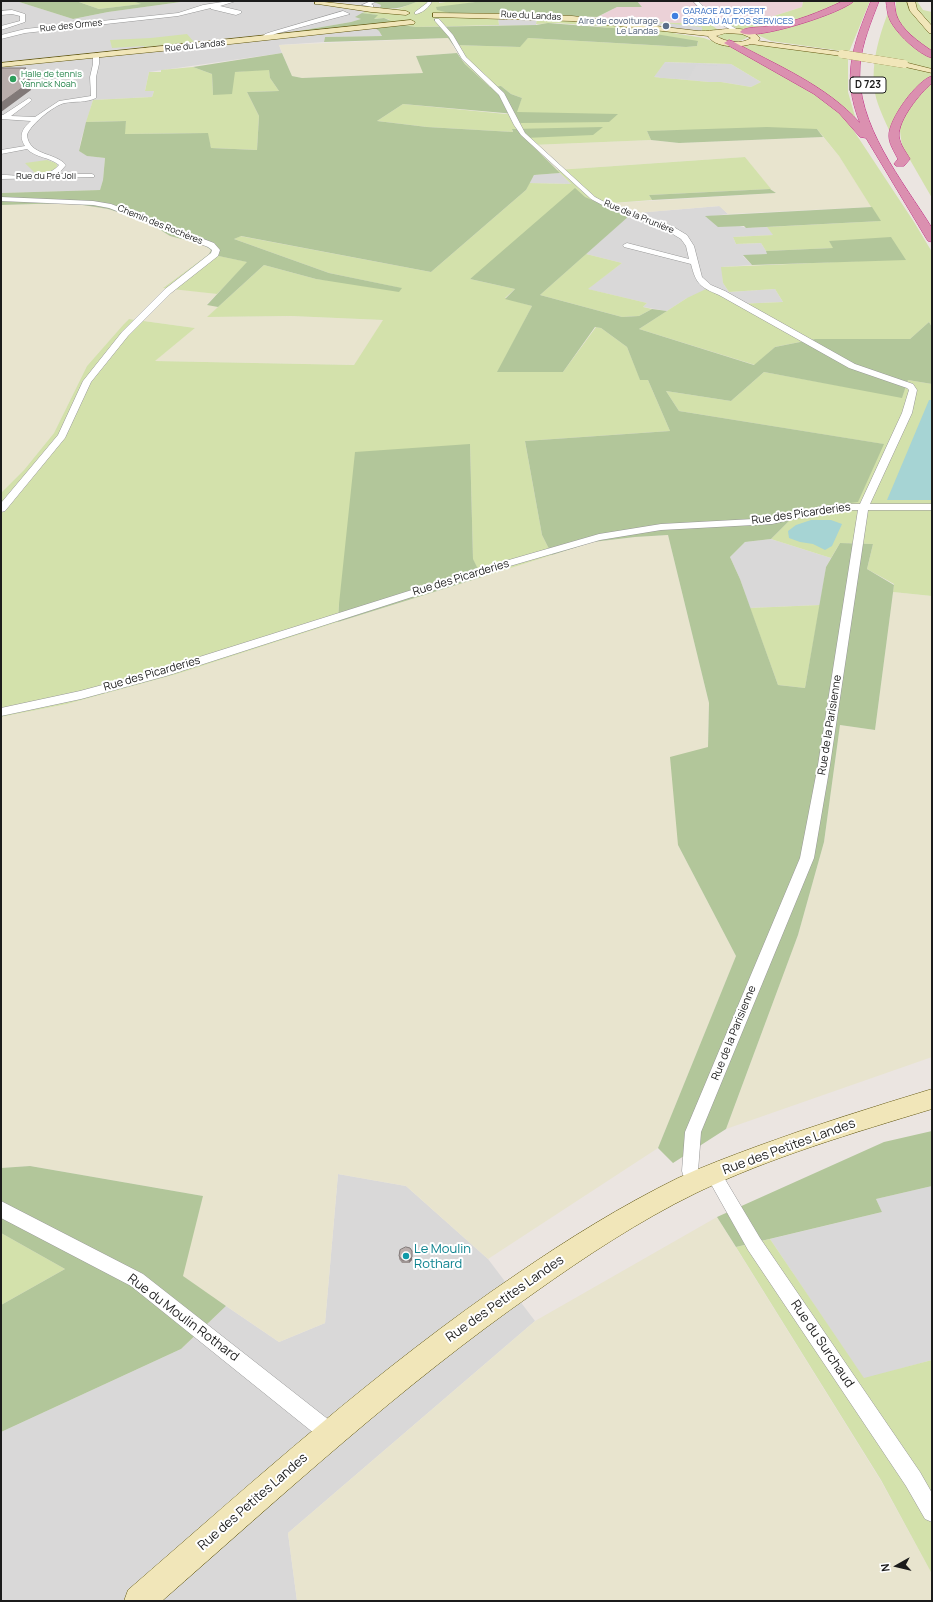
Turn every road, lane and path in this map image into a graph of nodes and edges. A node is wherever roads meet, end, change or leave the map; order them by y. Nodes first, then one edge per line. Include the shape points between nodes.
1 (234, 1) edge
2 (375, 1) edge
3 (695, 1) edge
4 (850, 1) edge
5 (875, 1) edge
6 (886, 1) edge
7 (890, 1) edge
8 (911, 1) edge
9 (315, 2) edge
10 (430, 3) edge
11 (689, 4) dead end
12 (371, 6) dead end
13 (1, 13) edge
14 (882, 13) dead end
15 (129, 14) dead end
16 (347, 14) dead end
17 (413, 16) junction
18 (142, 18) junction
19 (403, 18) junction
20 (434, 19) junction
21 (420, 22) dead end
22 (388, 24) junction
23 (1, 28) edge
24 (932, 31) edge
25 (741, 32) junction
26 (716, 34) junction
27 (1, 37) edge
28 (264, 38) junction
29 (753, 40) junction
30 (729, 43) junction
31 (871, 46) dead end
32 (96, 55) junction
33 (932, 55) edge
34 (904, 64) junction
35 (1, 65) edge
36 (932, 67) edge
37 (867, 70) dead end
38 (932, 71) edge
39 (932, 79) edge
40 (29, 100) dead end
41 (3, 117) edge
42 (37, 119) junction
43 (885, 138) dead end
44 (875, 145) junction
45 (28, 147) junction
46 (1, 152) edge
47 (44, 176) junction
48 (92, 176) dead end
49 (1, 177) edge
50 (1, 199) edge
51 (932, 238) edge
52 (627, 244) dead end
53 (693, 262) junction
54 (792, 333) joint
55 (865, 506) junction
56 (932, 507) edge
57 (1, 509) edge
58 (1, 712) edge
59 (932, 1099) edge
60 (704, 1179) junction
61 (1, 1209) edge
62 (330, 1435) junction
63 (932, 1512) edge
64 (138, 1601) edge

1 - 18 street, Rue des Ormes via 178,14
2 - 12 street via 365,5
3 - 25 street via 710,16
4 - 25 highway via 815,16 766,29
5 - 44 highway, D 723 via 858,46 854,73 859,106
6 - 14 highway
7 - 33 highway via 892,13 900,28
8 - 24 street via 913,9
9 - 17 street
9 - 19 street
10 - 17 street
10 - 20 street
11 - 26 street via 702,16 722,28 723,30
13 - 23 street via 23,15 22,22
15 - 18 street, Rue des Ormes
16 - 28 street via 273,33
17 - 19 street
17 - 20 street, Rue du Landas
17 - 21 street
17 - 22 street, Rue du Landas
18 - 27 street, Rue des Ormes via 25,31
19 - 22 street, Rue du Landas
20 - 26 street, Rue du Landas via 500,14 590,19 673,32
20 - 53 street, Rue de la Prunière via 447,31 464,58 502,94 523,134 593,198 669,228 684,237 690,246
22 - 28 street, Rue du Landas
25 - 26 street
25 - 29 street via 753,35
26 - 30 street
28 - 32 street, Rue du Landas
29 - 30 street
29 - 34 street, bridge
30 - 44 highway via 826,97 849,117 867,141
31 - 37 highway, D 723
32 - 35 street, Rue du Landas
32 - 42 street via 94,97 59,103
34 - 36 street
34 - 38 street
39 - 43 highway via 927,81 896,123 893,135 904,159 903,167
40 - 41 street
41 - 42 street
42 - 45 street via 24,132 23,138
44 - 51 highway, D 723
45 - 46 street
45 - 47 street via 62,163 60,169
47 - 48 street, Rue du Pré Joli
47 - 49 street, Rue du Pré Joli
50 - 57 street, Chemin des Rochères via 112,206 210,245 216,250 215,254 168,291 136,321 100,364 81,393 62,436
52 - 53 street
53 - 54 street, Rue de la Prunière via 698,278 708,287
54 - 55 street, Rue de la Parisienne via 852,366 910,386 913,390 906,413
55 - 56 street, Rue des Picarderies
55 - 58 street, Rue des Picarderies via 819,510 772,521 661,527 600,537 492,568 162,673 81,695
55 - 60 street, Rue de la Parisienne via 807,858 693,1132 690,1171
59 - 60 street, Rue des Petites Landes via 773,1151
60 - 62 street, Rue des Petites Landes via 635,1213 507,1295
60 - 63 street, Rue du Surchaud via 719,1184 754,1244 913,1479
61 - 62 street, Rue du Moulin Rothard via 137,1280
62 - 64 street, Rue des Petites Landes

